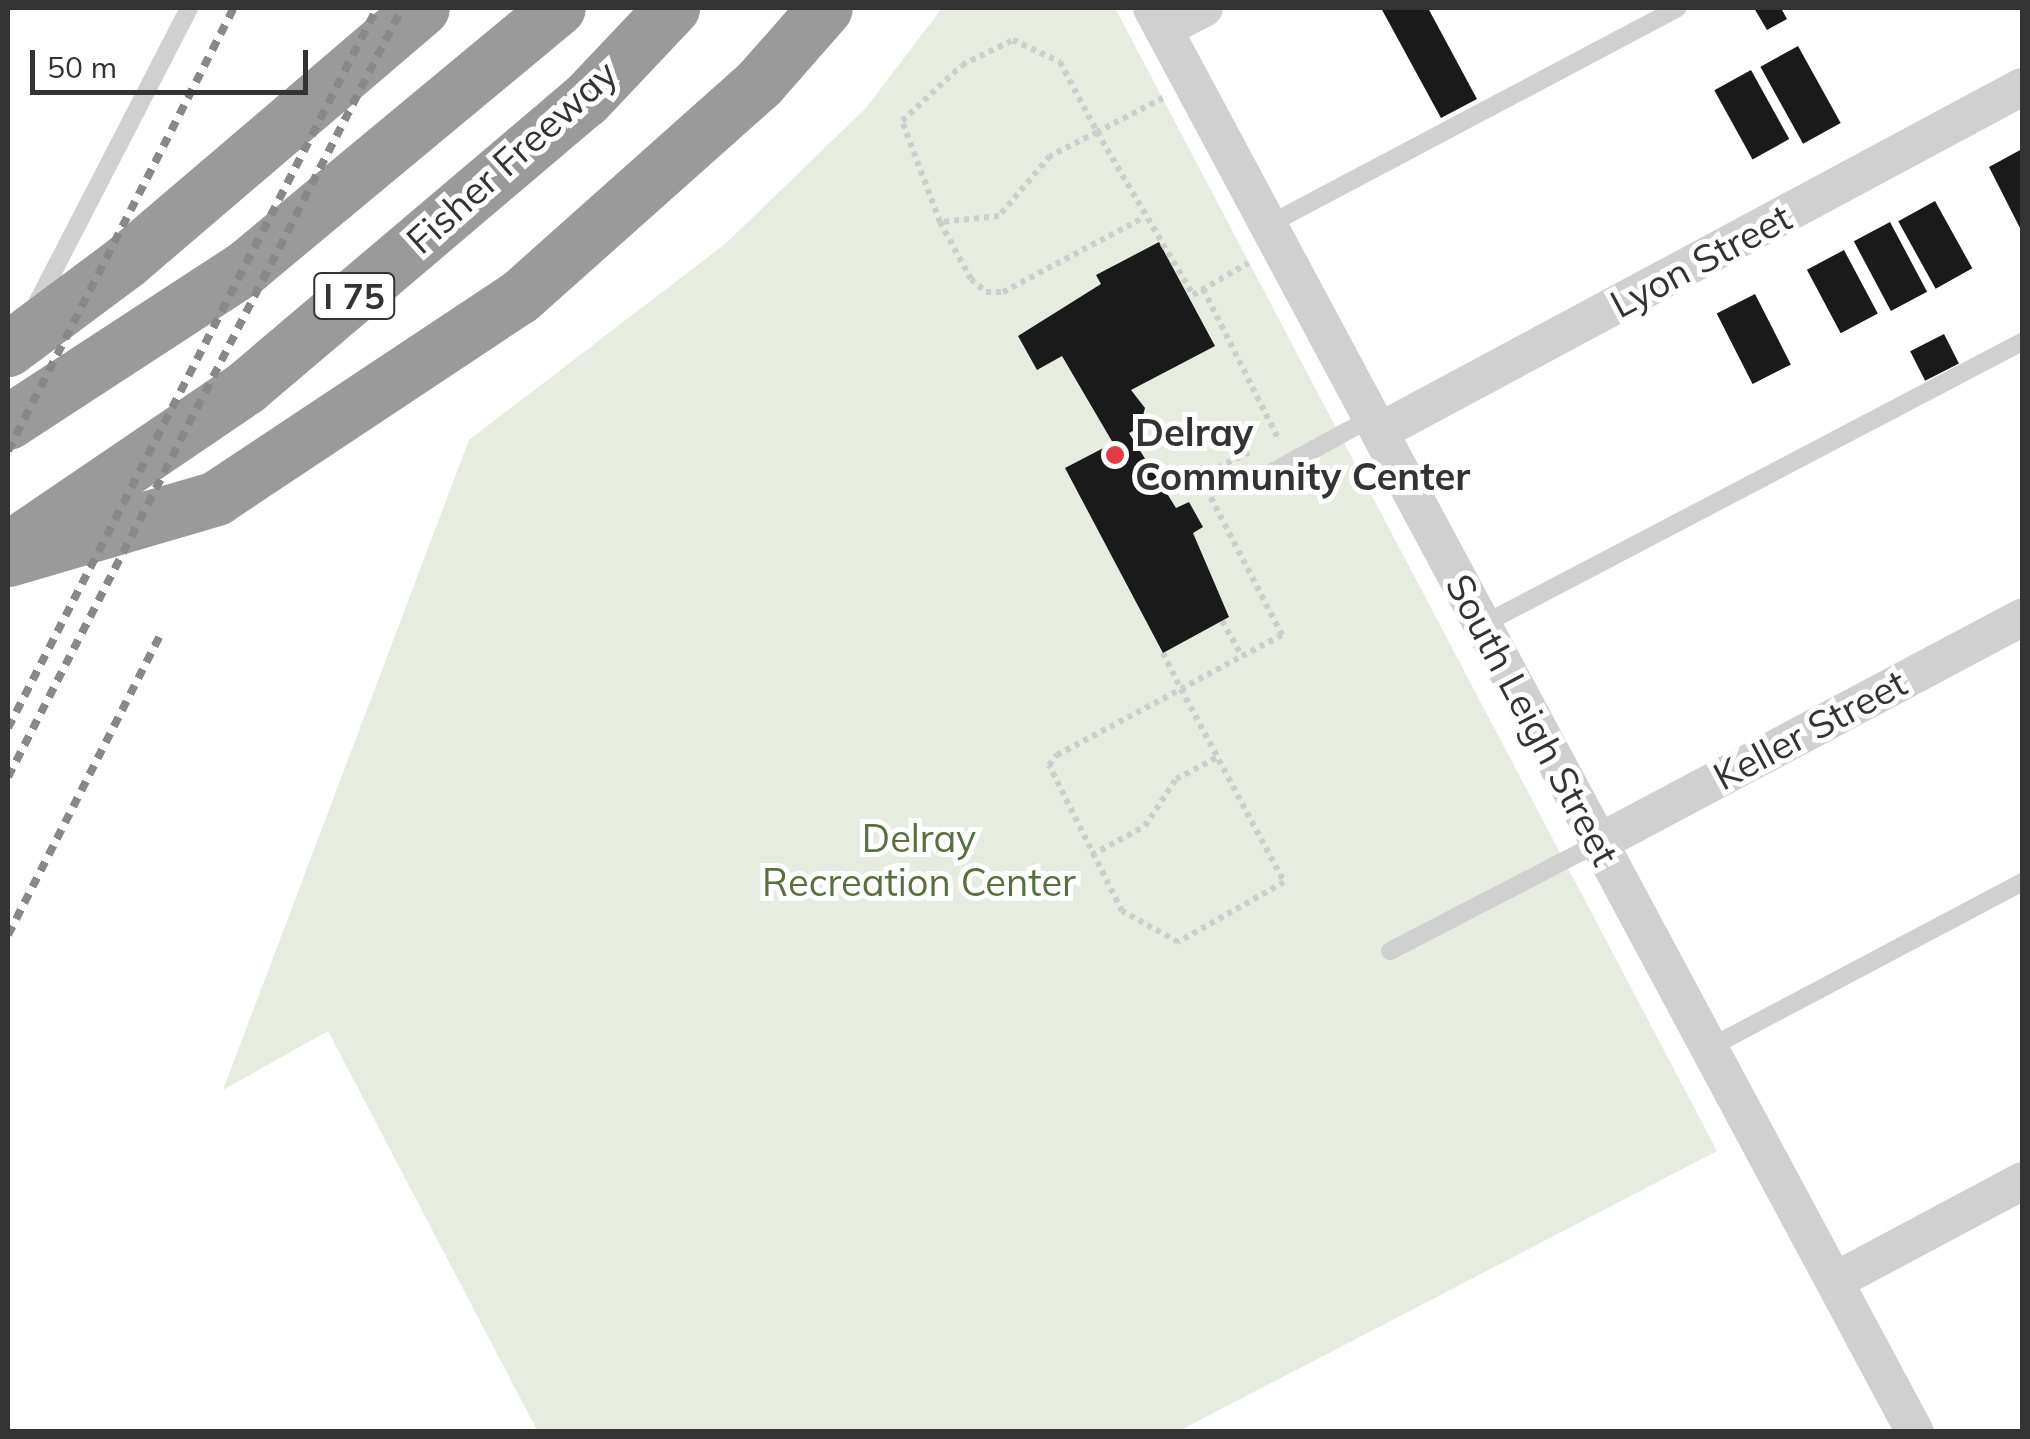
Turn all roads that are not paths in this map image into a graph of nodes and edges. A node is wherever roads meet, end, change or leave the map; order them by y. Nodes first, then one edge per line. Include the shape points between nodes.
1 (189, 8) edge
2 (422, 8) edge
3 (558, 8) edge
4 (672, 8) edge
5 (824, 8) edge
6 (1204, 8) edge
7 (1677, 8) edge
8 (1158, 18) edge
9 (2022, 87) edge
10 (1265, 240) junction
11 (2022, 342) edge
12 (8, 350) edge
13 (8, 422) edge
14 (1375, 425) junction
15 (1267, 475) dead end
16 (8, 549) edge
17 (8, 560) edge
18 (2022, 618) edge
19 (1482, 626) junction
20 (1598, 843) junction
21 (2022, 882) edge
22 (1390, 950) dead end
23 (1707, 1049) junction
24 (2022, 1180) edge
25 (1835, 1281) junction
26 (1915, 1432) edge

1 - 12 lane
2 - 12 highway via 156,236
3 - 13 highway, Fisher Freeway / I 75 via 247,266
4 - 16 highway, Fisher Freeway / I 75 via 585,100 246,387
5 - 17 highway via 760,82 520,297 216,498
6 - 8 street
7 - 10 lane
8 - 10 street, South Leigh Street
9 - 14 street, Lyon Street
10 - 14 street, South Leigh Street
11 - 19 lane
14 - 15 lane
14 - 19 street, South Leigh Street
18 - 20 street, Keller Street
19 - 20 street, South Leigh Street
20 - 22 lane
20 - 23 street, South Leigh Street
21 - 23 lane
23 - 25 street, South Leigh Street
24 - 25 street
25 - 26 street, South Leigh Street

